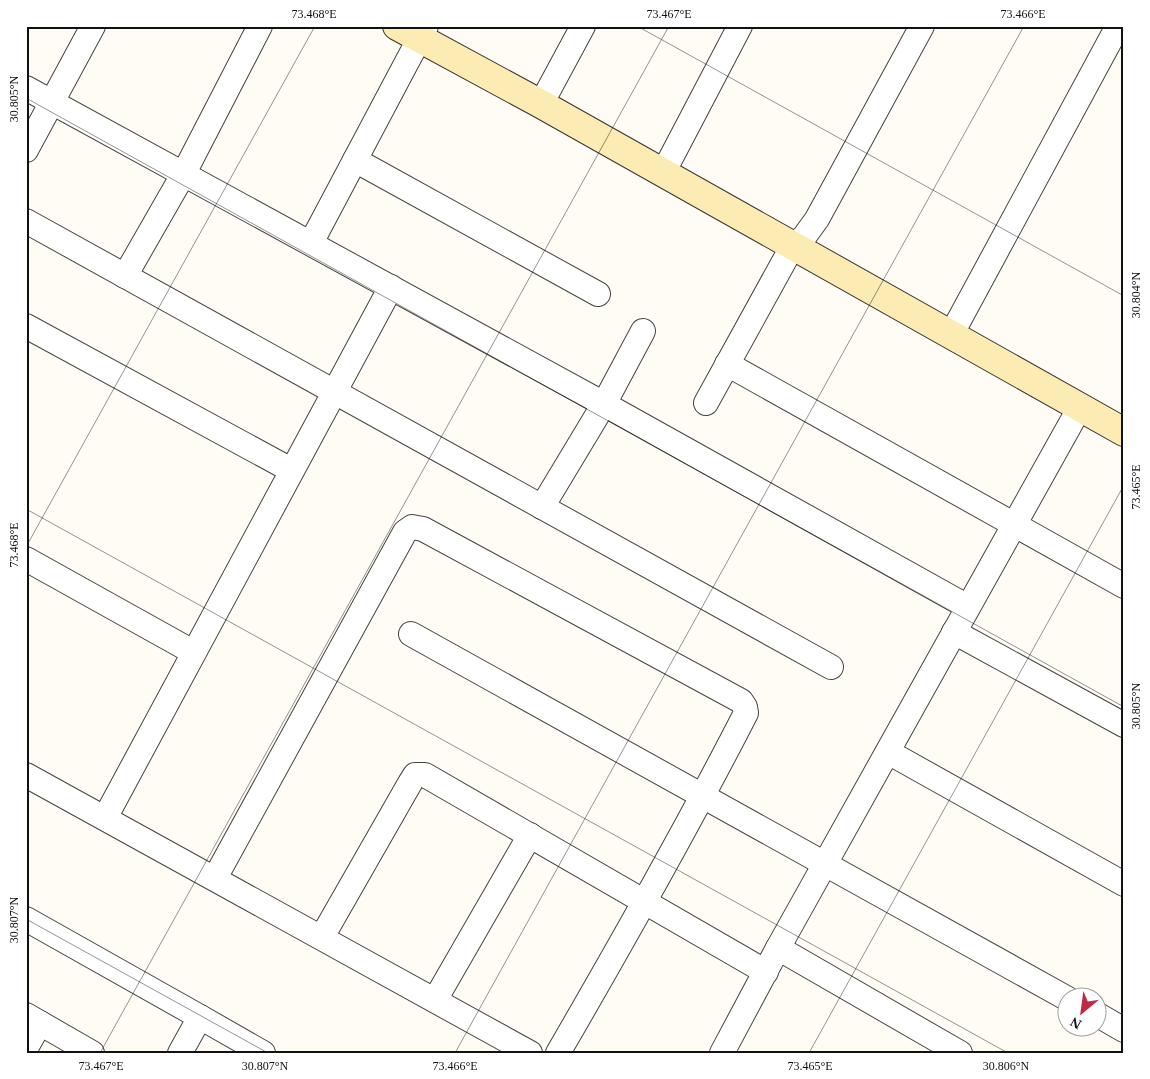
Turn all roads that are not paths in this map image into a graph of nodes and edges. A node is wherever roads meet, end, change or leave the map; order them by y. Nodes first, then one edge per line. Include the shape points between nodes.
1 (93, 26) edge
2 (260, 26) edge
3 (583, 26) edge
4 (740, 26) edge
5 (922, 26) edge
6 (1118, 26) edge
7 (414, 30) edge
8 (26, 88) edge
9 (53, 101) junction
10 (540, 104) junction
11 (26, 150) edge
12 (355, 160) junction
13 (184, 173) junction
14 (663, 174) junction
15 (26, 221) edge
16 (311, 243) junction
17 (792, 247) junction
18 (125, 276) junction
19 (391, 287) junction
20 (598, 294) dead end
21 (26, 326) edge
22 (643, 331) dead end
23 (951, 335) junction
24 (727, 364) junction
25 (334, 392) junction
26 (706, 403) dead end
27 (604, 404) junction
28 (1080, 407) junction
29 (1124, 432) edge
30 (291, 470) junction
31 (542, 507) junction
32 (1014, 525) junction
33 (26, 560) edge
34 (1124, 586) edge
35 (968, 607) junction
36 (954, 632) junction
37 (411, 634) dead end
38 (193, 652) junction
39 (831, 667) dead end
40 (1124, 725) edge
41 (888, 752) junction
42 (26, 775) edge
43 (703, 797) junction
44 (104, 818) junction
45 (530, 835) junction
46 (826, 865) junction
47 (215, 878) junction
48 (1124, 884) edge
49 (646, 902) junction
50 (26, 918) edge
51 (322, 937) junction
52 (778, 948) junction
53 (766, 972) junction
54 (1058, 993) edge
55 (435, 1000) junction
56 (200, 1017) junction
57 (33, 1019) edge
58 (1108, 1021) edge
59 (1124, 1030) edge
60 (26, 1048) edge
61 (732, 1049) edge
62 (92, 1053) edge
63 (180, 1053) edge
64 (263, 1053) edge
65 (530, 1053) edge
66 (558, 1053) edge
67 (960, 1053) edge

1 - 9 street
2 - 13 street
3 - 10 street
4 - 14 street
5 - 17 street via 817,218 804,237
6 - 23 street
7 - 10 street
7 - 12 street
8 - 9 street
9 - 11 street
9 - 13 street
10 - 14 street
12 - 16 street
12 - 20 street
13 - 16 street
13 - 18 street
14 - 17 street
15 - 18 street
16 - 19 street
17 - 23 street
17 - 24 street
18 - 25 street
19 - 25 street
19 - 27 street
21 - 30 street
22 - 27 street
23 - 28 street
24 - 26 street
24 - 32 street
25 - 30 street
25 - 31 street
27 - 31 street
27 - 35 street
28 - 29 street
28 - 32 street
30 - 38 street
31 - 39 street
32 - 34 street
32 - 35 street
33 - 38 street
35 - 36 street
36 - 40 street
36 - 41 street
37 - 43 street
38 - 44 street
41 - 46 street
41 - 48 street
42 - 44 street
43 - 46 street
43 - 47 street via 746,713 746,706 741,701 423,529 412,527 405,532
43 - 49 street
44 - 47 street
45 - 49 street
45 - 51 street via 425,774 415,775
45 - 55 street
46 - 52 street
46 - 54 street
47 - 51 street
49 - 53 street
49 - 66 street
50 - 56 street
51 - 55 street
52 - 53 street
52 - 67 street
53 - 61 street
55 - 65 street
56 - 63 street
56 - 64 street
57 - 60 street
57 - 62 street
58 - 59 street

